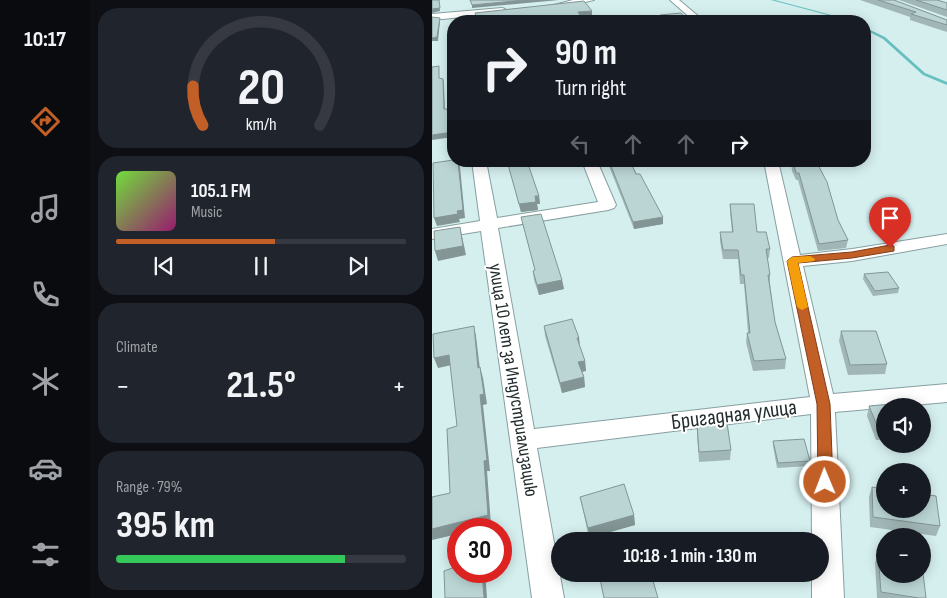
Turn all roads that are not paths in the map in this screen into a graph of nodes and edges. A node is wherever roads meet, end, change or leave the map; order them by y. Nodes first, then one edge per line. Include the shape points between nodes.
1 (590, 0) edge
2 (674, 0) edge
3 (548, 6) edge
4 (512, 10) edge
5 (455, 15) edge
6 (692, 15) edge
7 (447, 16) edge
8 (432, 17) edge
9 (479, 167) edge
10 (592, 167) edge
11 (772, 167) edge
12 (488, 225) junction
13 (432, 234) edge
14 (946, 239) edge
15 (792, 261) junction
16 (946, 393) edge
17 (823, 404) junction
18 (523, 440) junction
19 (548, 598) edge
20 (828, 598) edge

1 - 3 street
2 - 6 street
4 - 5 street
7 - 8 street
9 - 12 street, улица 10 лет за Индустриализацию
10 - 12 street via 608,205
11 - 15 street
12 - 13 street
12 - 18 street, улица 10 лет за Индустриализацию
14 - 15 street via 852,255
15 - 17 street
16 - 17 street, Бригадная улица
17 - 18 street, Бригадная улица
17 - 20 street
18 - 19 street, улица 10 лет за Индустриализацию

